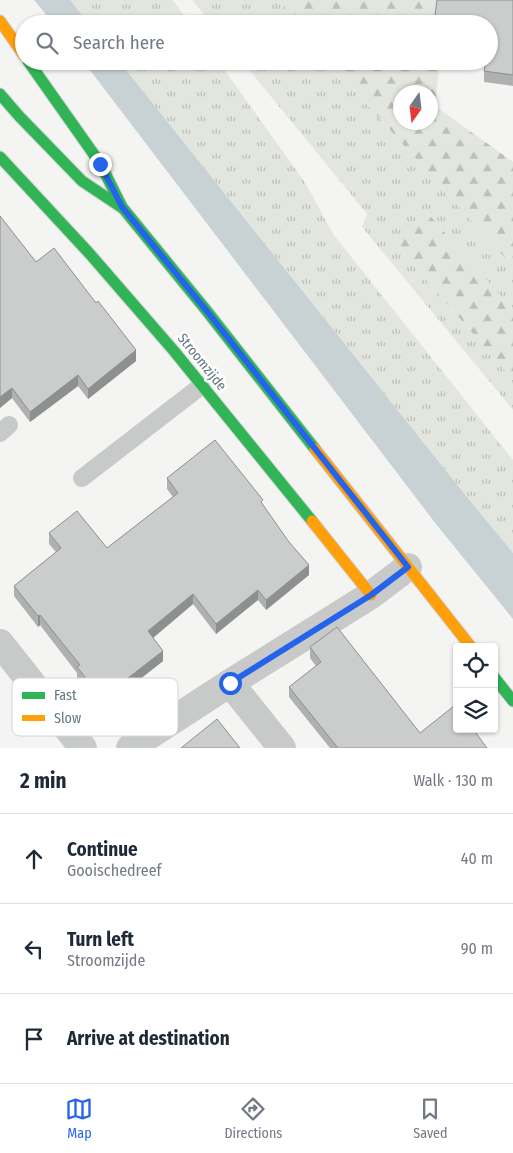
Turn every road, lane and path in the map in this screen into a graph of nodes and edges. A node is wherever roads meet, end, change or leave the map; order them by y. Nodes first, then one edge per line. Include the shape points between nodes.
1 (0, 21) edge
2 (15, 42) edge
3 (34, 70) edge
4 (0, 94) edge
5 (0, 157) edge
6 (122, 207) junction
7 (201, 386) junction
8 (82, 478) dead end
9 (408, 567) junction
10 (371, 595) junction
11 (0, 643) edge
12 (468, 643) edge
13 (28, 678) edge
14 (498, 682) edge
15 (230, 683) junction
16 (513, 701) edge
17 (178, 717) edge
18 (74, 736) edge
19 (148, 736) edge
20 (84, 748) edge
21 (130, 748) edge
22 (282, 748) edge

1 - 2 street
3 - 6 street via 100,164
4 - 6 street via 82,181
5 - 7 street, Stroomzijde via 89,253
6 - 9 street
7 - 8 lane
7 - 10 street, Stroomzijde
9 - 10 street
9 - 12 street
10 - 15 street
11 - 13 street
14 - 16 street
15 - 17 street
15 - 22 street
18 - 20 street
19 - 21 street

